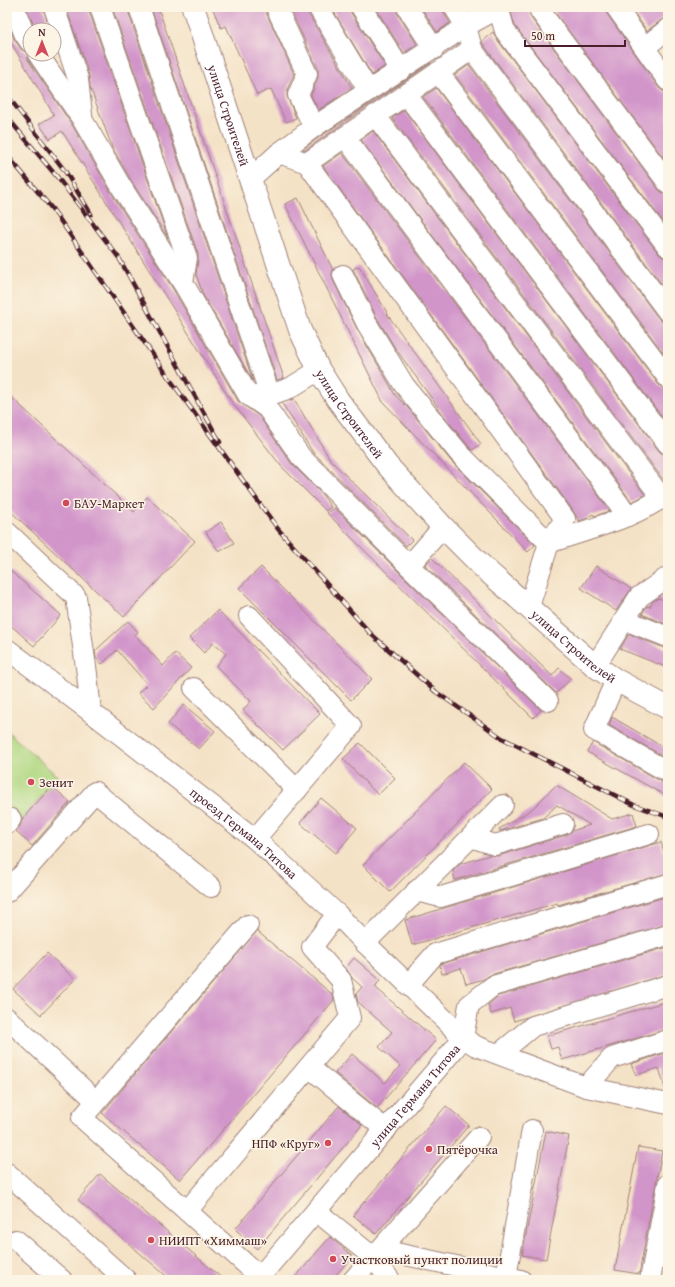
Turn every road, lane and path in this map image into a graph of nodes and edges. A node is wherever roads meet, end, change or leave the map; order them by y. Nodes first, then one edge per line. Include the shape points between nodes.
1 (14, 7) edge
2 (54, 7) edge
3 (100, 7) edge
4 (139, 7) edge
5 (193, 7) edge
6 (276, 7) edge
7 (318, 7) edge
8 (361, 7) edge
9 (407, 7) edge
10 (454, 7) edge
11 (499, 7) edge
12 (539, 7) edge
13 (624, 10) edge
14 (466, 26) junction
15 (22, 28) edge
16 (668, 29) edge
17 (645, 47) junction
18 (434, 49) junction
19 (472, 49) junction
20 (43, 62) edge
21 (401, 70) junction
22 (438, 72) junction
23 (668, 81) edge
24 (368, 90) junction
25 (406, 94) junction
26 (375, 116) junction
27 (82, 119) junction
28 (314, 127) junction
29 (345, 136) junction
30 (279, 153) junction
31 (307, 163) junction
32 (250, 179) junction
33 (668, 183) edge
34 (668, 247) edge
35 (343, 275) dead end
36 (183, 283) junction
37 (668, 312) edge
38 (319, 370) junction
39 (668, 378) edge
40 (248, 395) junction
41 (270, 396) junction
42 (668, 444) edge
43 (665, 496) edge
44 (628, 516) junction
45 (443, 527) junction
46 (7, 532) edge
47 (549, 543) junction
48 (409, 566) junction
49 (664, 585) edge
50 (529, 607) junction
51 (249, 616) dead end
52 (625, 620) junction
53 (668, 637) edge
54 (7, 649) edge
55 (595, 666) junction
56 (616, 680) junction
57 (194, 688) dead end
58 (548, 701) dead end
59 (668, 708) edge
60 (91, 712) junction
61 (668, 772) edge
62 (297, 790) junction
63 (503, 805) dead end
64 (563, 824) dead end
65 (649, 834) dead end
66 (471, 837) junction
67 (255, 839) junction
68 (668, 884) edge
69 (211, 887) dead end
70 (416, 891) junction
71 (7, 892) edge
72 (337, 914) junction
73 (248, 925) dead end
74 (668, 935) edge
75 (365, 943) junction
76 (408, 985) junction
77 (668, 985) edge
78 (7, 1018) edge
79 (462, 1038) junction
80 (668, 1040) edge
81 (499, 1054) junction
82 (309, 1067) junction
83 (586, 1087) junction
84 (96, 1101) junction
85 (668, 1104) edge
86 (386, 1130) junction
87 (532, 1130) dead end
88 (479, 1137) dead end
89 (7, 1173) edge
90 (668, 1184) edge
91 (187, 1211) junction
92 (316, 1212) junction
93 (16, 1240) dead end
94 (373, 1257) junction
95 (514, 1278) edge
96 (259, 1279) edge
97 (62, 1280) edge
98 (126, 1280) edge
99 (353, 1280) edge
100 (390, 1280) edge
101 (650, 1280) edge

1 - 15 street
2 - 27 street via 78,79
3 - 36 street via 187,258
4 - 41 street
5 - 32 main road, улица Строителей
6 - 28 street via 307,74 298,95
7 - 24 street
8 - 21 street
9 - 18 street
10 - 14 street
11 - 14 street
11 - 34 street via 505,31
12 - 33 street
13 - 17 street
14 - 18 street
14 - 19 street
16 - 17 street
17 - 23 street
18 - 21 street
19 - 22 street
19 - 37 street
20 - 27 street
21 - 24 street
22 - 25 street
22 - 39 street
24 - 28 street
25 - 26 street
25 - 42 street
26 - 29 street
26 - 43 street
27 - 36 street via 122,188
28 - 30 street
29 - 31 street
29 - 44 street
30 - 31 street
30 - 32 street
31 - 47 street via 565,519
32 - 38 main road, улица Строителей via 300,330
35 - 47 street via 366,324 404,385 459,453
36 - 40 street
38 - 41 street via 290,388
38 - 45 main road, улица Строителей via 338,400 387,465
40 - 41 street
40 - 48 street via 267,408 301,457
43 - 44 street
44 - 47 street
45 - 48 street
45 - 50 main road, улица Строителей via 485,569
46 - 60 street via 76,597
47 - 50 street
48 - 58 street
49 - 52 street via 639,597
50 - 55 main road, улица Строителей
51 - 62 street via 351,726
52 - 53 street
52 - 55 street
54 - 60 street, проезд Германа Титова
55 - 56 main road, улица Строителей
56 - 59 main road, улица Строителей
56 - 61 street via 594,730
57 - 62 street
60 - 67 street, проезд Германа Титова
62 - 67 street
63 - 66 street
64 - 66 street via 495,845
65 - 70 street via 441,897
66 - 70 street
67 - 72 street, проезд Германа Титова
68 - 76 street via 435,954
69 - 71 street via 95,792
70 - 75 street
72 - 75 street, проезд Германа Титова
72 - 82 street via 312,947 341,980 350,1018
73 - 84 street
74 - 79 street via 493,986 469,1006
75 - 76 street, проезд Германа Титова
76 - 79 street, проезд Германа Титова
77 - 81 street via 534,1026
78 - 84 street
79 - 81 street, улица Германа Титова
79 - 86 street, улица Германа Титова
80 - 83 street via 612,1058
81 - 83 street, улица Германа Титова
82 - 86 street
82 - 91 street
83 - 85 street, улица Германа Титова
84 - 91 street via 82,1118
86 - 92 street, улица Германа Титова
87 - 95 street
88 - 94 street
89 - 98 street
90 - 101 street
91 - 96 street
92 - 94 street
92 - 96 street, улица Германа Титова
93 - 97 street
94 - 95 street via 396,1253
94 - 99 street
94 - 100 street

